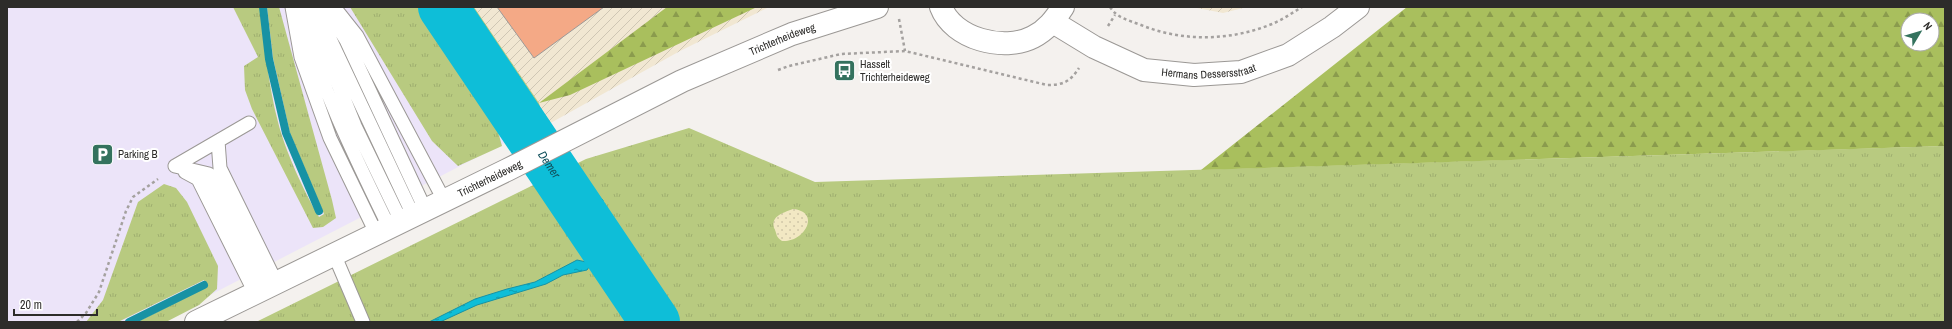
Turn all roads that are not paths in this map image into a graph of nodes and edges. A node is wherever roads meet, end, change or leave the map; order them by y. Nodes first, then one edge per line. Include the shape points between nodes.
1 (292, 7) edge
2 (299, 7) edge
3 (307, 7) edge
4 (315, 7) edge
5 (325, 7) edge
6 (334, 7) edge
7 (877, 7) edge
8 (941, 7) edge
9 (1358, 7) edge
10 (1058, 15) edge
11 (249, 123) dead end
12 (218, 141) junction
13 (408, 218) junction
14 (334, 254) junction
15 (265, 288) junction
16 (196, 322) edge
17 (363, 322) edge

1 - 13 lane via 301,57 328,131
2 - 13 lane via 312,53 343,132
3 - 13 lane via 355,126
4 - 13 lane
5 - 13 lane via 346,40
6 - 13 lane via 357,36
7 - 13 street, Trichterheideweg via 785,37 682,81
8 - 10 street via 960,30 983,41 1008,44 1033,37
9 - 10 street, Hermans Dessersstraat via 1288,55 1241,72 1194,75 1144,70 1094,47
11 - 12 lane
12 - 15 lane via 220,168
12 - 15 lane via 175,166 198,179
13 - 14 street, Trichterheideweg
14 - 15 street, Trichterheideweg
14 - 17 lane
15 - 16 street, Trichterheideweg

